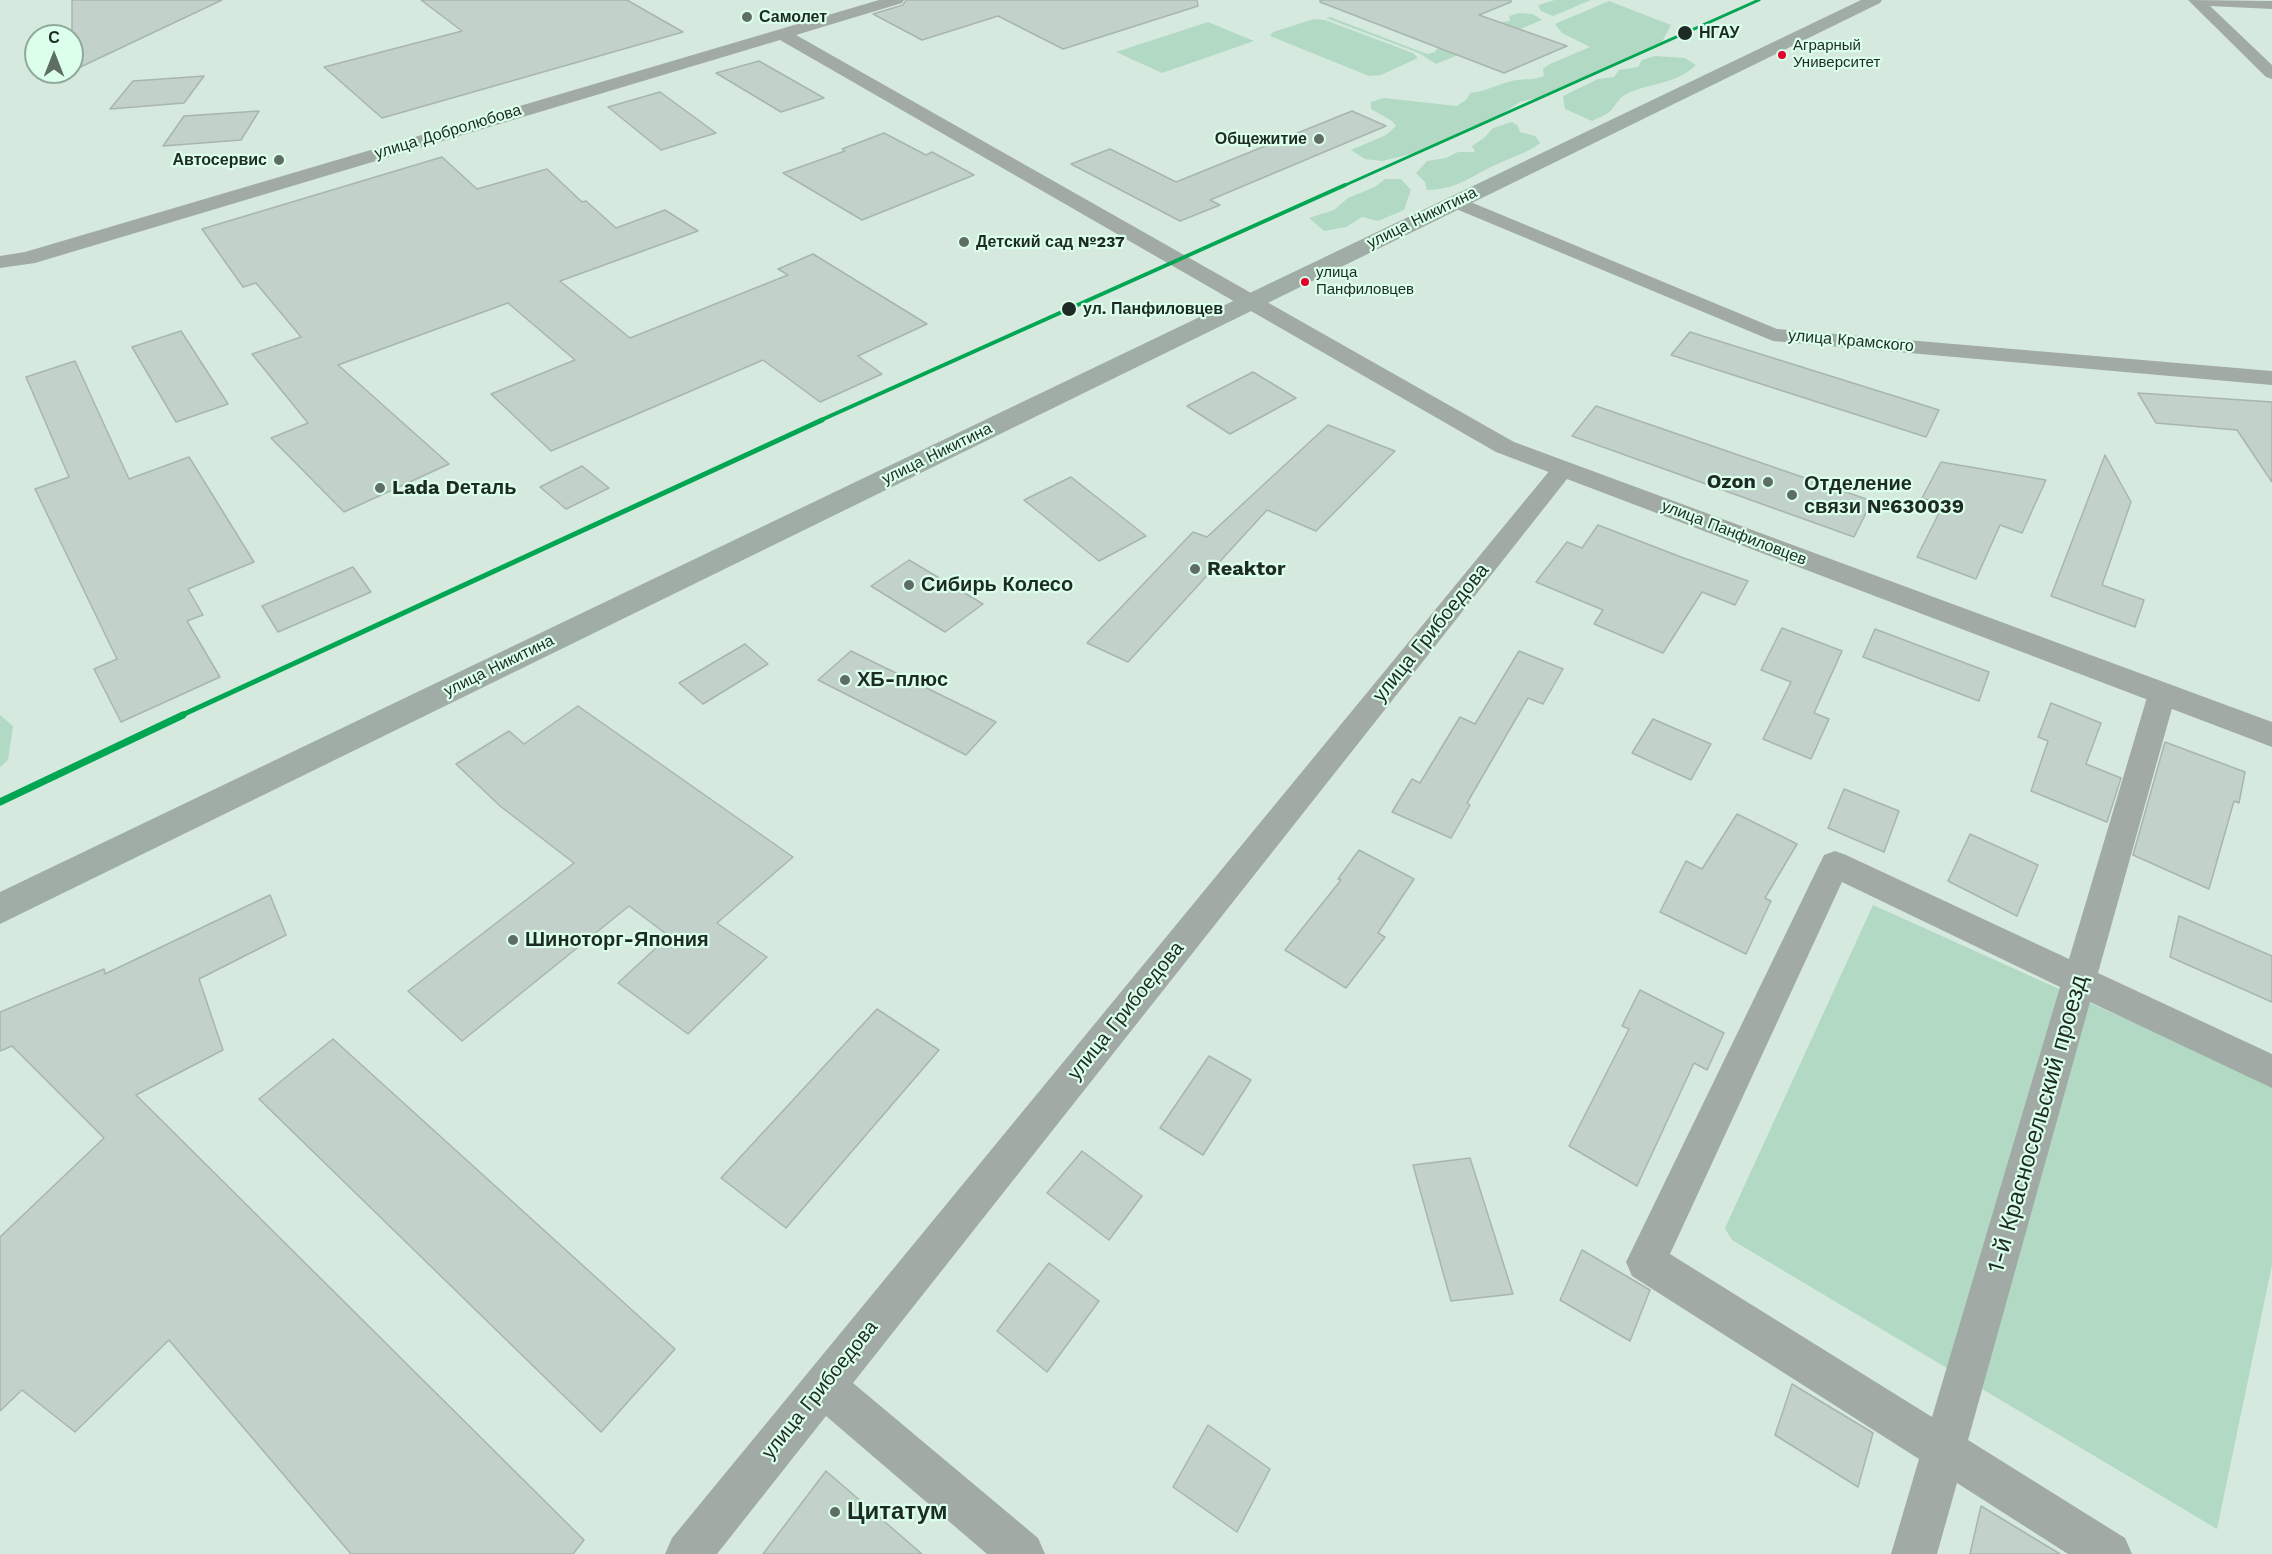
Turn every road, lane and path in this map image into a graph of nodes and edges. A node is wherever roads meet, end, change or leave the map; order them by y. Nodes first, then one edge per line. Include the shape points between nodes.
1 (896, 0) edge
2 (1874, 0) edge
3 (2195, 0) edge
4 (2272, 5) edge
5 (781, 33) junction
6 (2272, 74) edge
7 (1456, 202) junction
8 (0, 262) edge
9 (1251, 301) junction
10 (2272, 378) edge
11 (1563, 469) junction
12 (2162, 694) junction
13 (2272, 735) edge
14 (0, 909) edge
15 (2079, 980) junction
16 (2272, 1072) edge
17 (824, 1386) junction
18 (1944, 1450) junction
19 (688, 1554) edge
20 (1022, 1554) edge
21 (1914, 1554) edge
22 (2109, 1554) edge

1 - 5 street, улица Добролюбова
2 - 7 main road, улица Никитина
3 - 4 street
3 - 6 street
5 - 8 street, улица Добролюбова via 36,255
5 - 9 street, улица Панфиловцев
7 - 9 main road, улица Никитина
7 - 10 street, улица Крамского via 1773,335
9 - 11 street, улица Панфиловцев via 1505,447
9 - 14 main road, улица Никитина
11 - 12 street, улица Панфиловцев
11 - 17 street, улица Грибоедова
12 - 13 street, улица Панфиловцев
12 - 15 street, 1-й Красносельский проезд
15 - 16 street
15 - 18 street, 1-й Красносельский проезд
15 - 18 street via 1835,864 1646,1262
17 - 19 street, улица Грибоедова
17 - 20 street
18 - 21 street, 1-й Красносельский проезд
18 - 22 street

